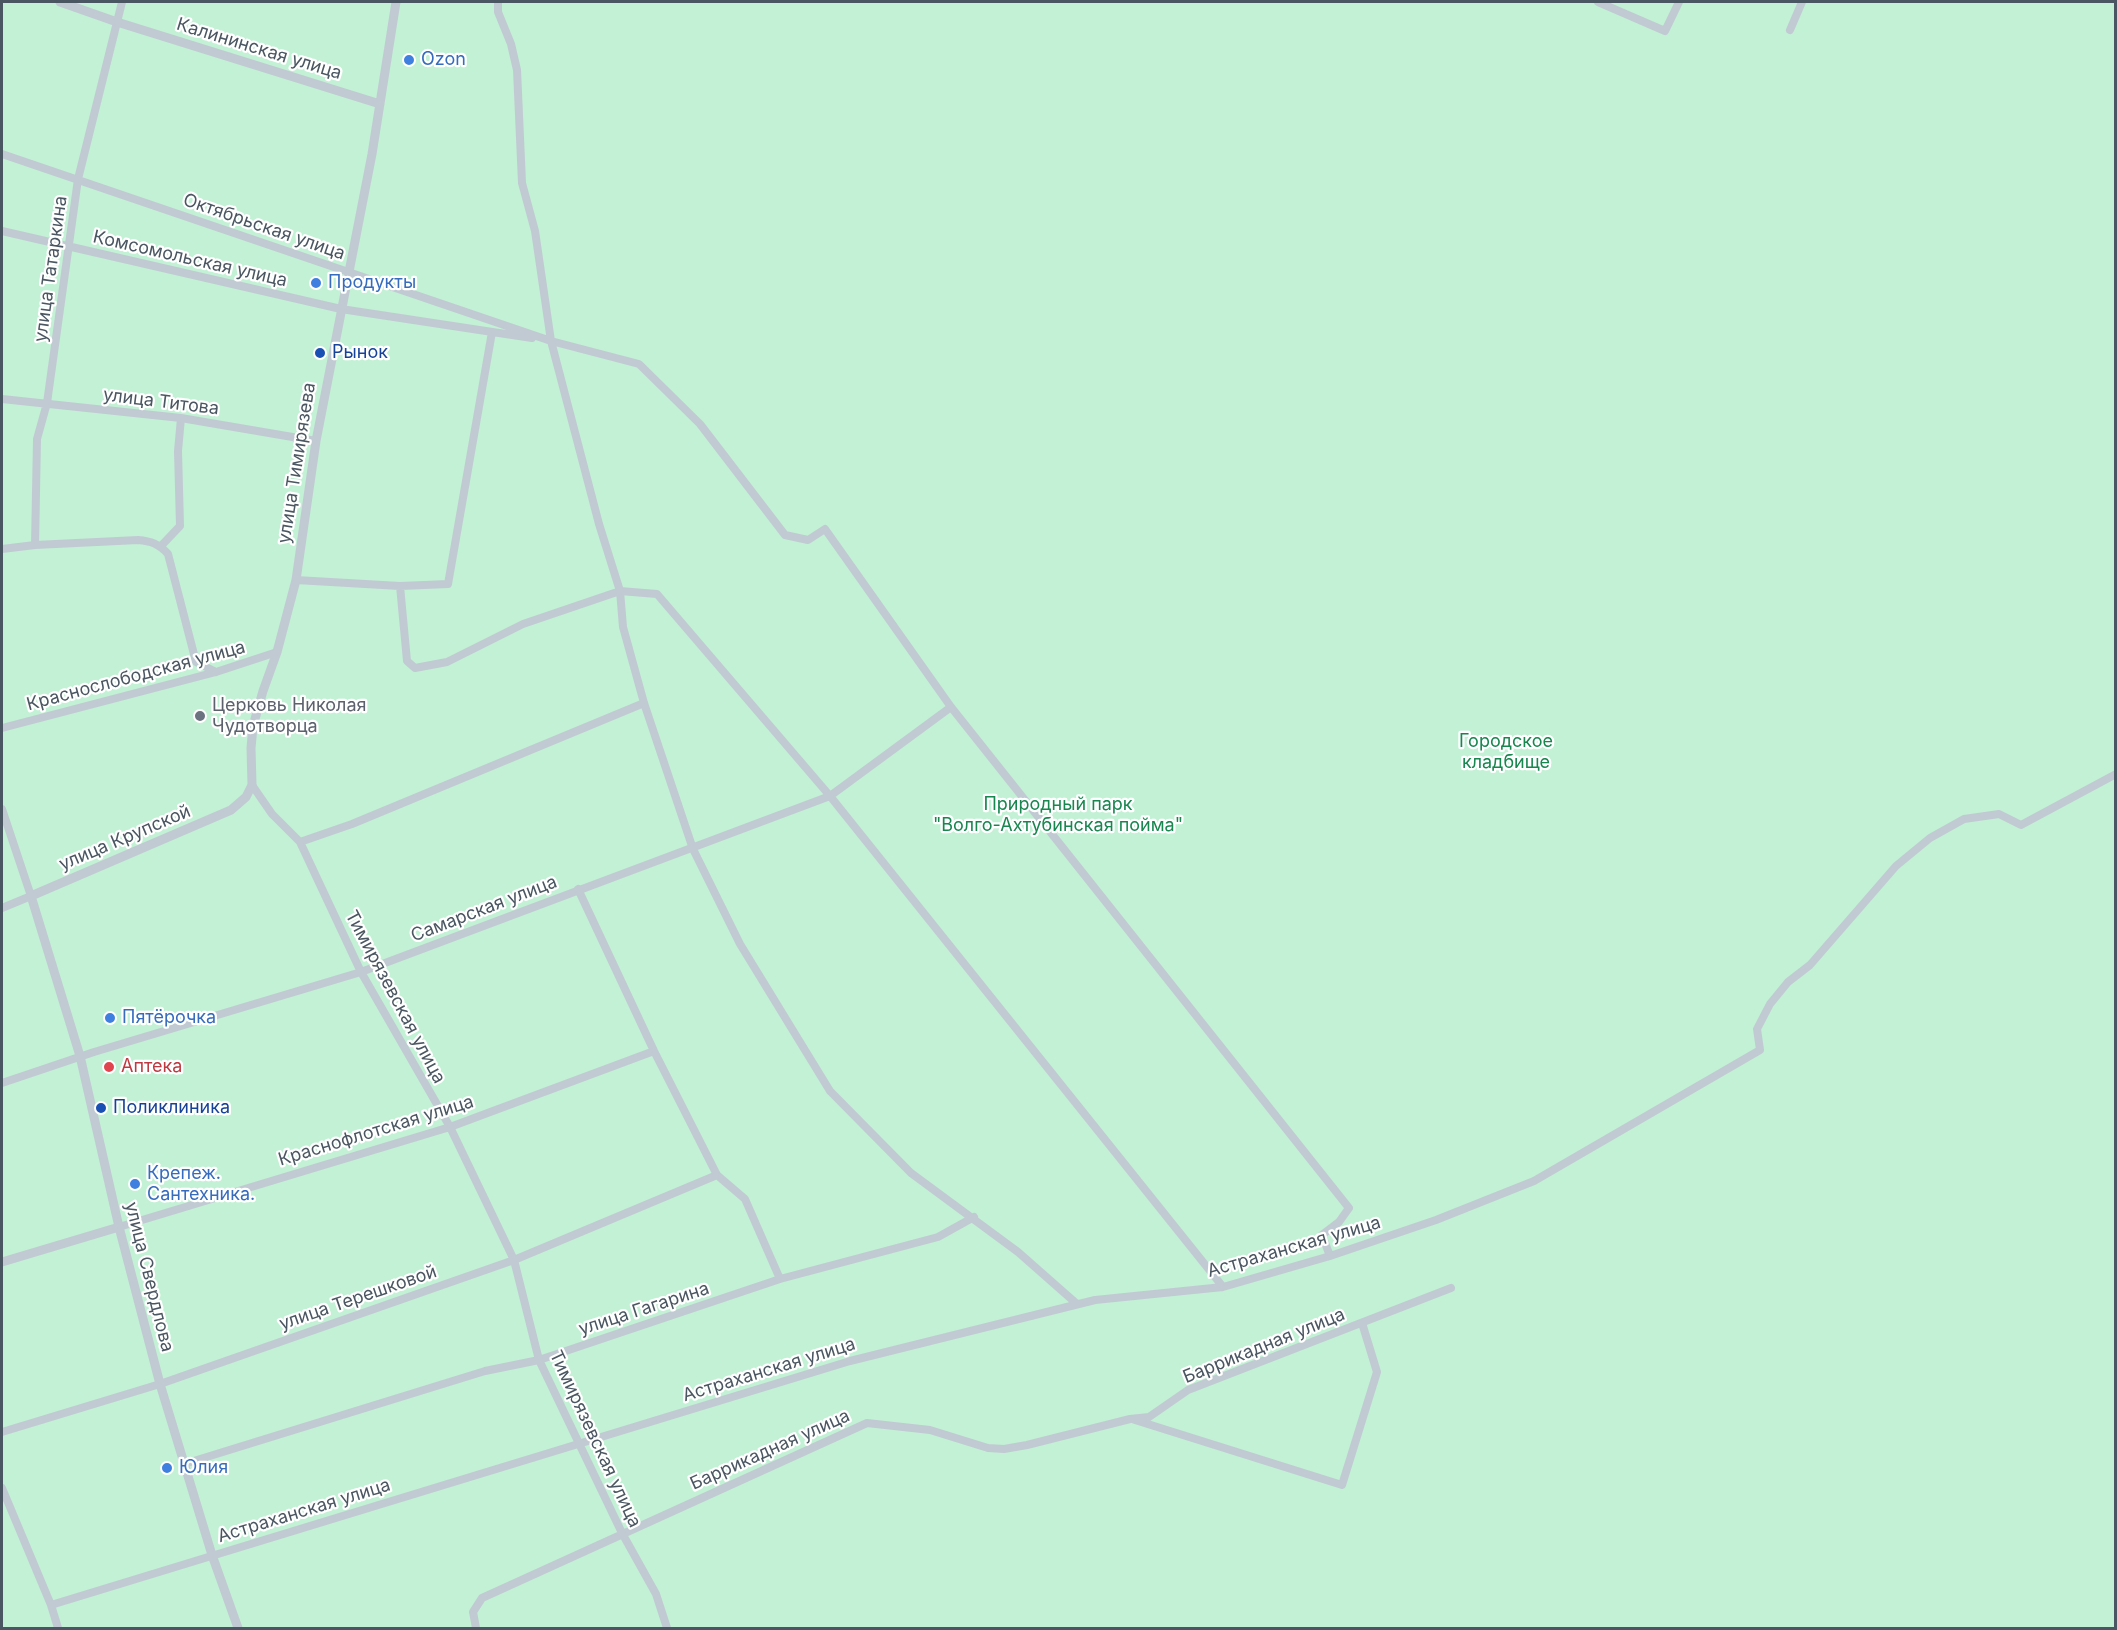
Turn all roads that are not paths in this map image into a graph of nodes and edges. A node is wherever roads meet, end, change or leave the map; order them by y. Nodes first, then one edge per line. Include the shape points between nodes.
1 (60, 2) edge
2 (122, 2) edge
3 (396, 2) edge
4 (498, 2) edge
5 (1598, 2) edge
6 (1679, 2) edge
7 (1802, 2) edge
8 (117, 22) junction
9 (1790, 30) dead end
10 (380, 104) junction
11 (2, 154) edge
12 (78, 179) junction
13 (2, 231) edge
14 (68, 246) junction
15 (349, 272) junction
16 (341, 309) junction
17 (492, 332) junction
18 (551, 341) junction
19 (2, 399) edge
20 (48, 403) junction
21 (181, 418) junction
22 (315, 441) junction
23 (35, 545) junction
24 (161, 546) junction
25 (2, 549) edge
26 (296, 580) junction
27 (400, 586) junction
28 (620, 591) junction
29 (278, 652) junction
30 (216, 672) junction
31 (644, 703) junction
32 (951, 706) junction
33 (2, 729) edge
34 (2115, 774) edge
35 (252, 785) junction
36 (830, 796) junction
37 (2, 809) edge
38 (300, 842) junction
39 (693, 849) junction
40 (578, 889) junction
41 (31, 896) junction
42 (2, 908) edge
43 (361, 972) junction
44 (654, 1051) junction
45 (80, 1056) junction
46 (2, 1083) edge
47 (450, 1128) junction
48 (717, 1175) junction
49 (974, 1217) junction
50 (119, 1227) junction
51 (1330, 1256) junction
52 (514, 1260) junction
53 (2, 1262) edge
54 (780, 1279) junction
55 (1223, 1287) junction
56 (1451, 1288) dead end
57 (1077, 1304) junction
58 (1362, 1323) junction
59 (539, 1360) junction
60 (160, 1384) junction
61 (1130, 1419) junction
62 (2, 1432) edge
63 (580, 1443) junction
64 (184, 1464) junction
65 (2, 1488) edge
66 (622, 1533) junction
67 (212, 1555) junction
68 (51, 1605) junction
69 (58, 1629) edge
70 (238, 1629) edge
71 (476, 1629) edge
72 (666, 1629) edge

1 - 8 street, Калининская улица
2 - 8 street, улица Татаркина
3 - 10 street, улица Тимирязева
4 - 18 street via 517,70 522,183 535,231
5 - 6 street via 1665,31
7 - 9 street
8 - 10 street, Калининская улица
8 - 12 street, улица Татаркина
10 - 15 street, улица Тимирязева
11 - 12 street, Октябрьская улица
12 - 14 street, улица Татаркина
12 - 15 street, Октябрьская улица
13 - 14 street, Комсомольская улица
14 - 16 street, Комсомольская улица
14 - 20 street, улица Татаркина
15 - 16 street, улица Тимирязева
15 - 18 street, Октябрьская улица
16 - 17 street, Комсомольская улица
16 - 22 street, улица Тимирязева
17 - 18 street, Комсомольская улица
17 - 27 street via 448,584
18 - 28 street
18 - 32 street via 639,364 700,424 785,536 808,540 825,529
19 - 20 street, улица Титова
20 - 21 street, улица Титова
20 - 23 street, улица Татаркина via 37,439
21 - 22 street, улица Титова
21 - 24 street via 180,526
22 - 26 street, улица Тимирязева
23 - 24 street via 138,540
23 - 25 street
24 - 30 street via 168,554 196,662
26 - 27 street
26 - 29 street, улица Тимирязева
27 - 28 street via 407,661 415,668 447,662 524,624
28 - 31 street via 623,627
28 - 36 street via 657,594
29 - 30 street, Краснослободская улица
29 - 35 street, улица Тимирязева via 253,726
30 - 33 street, Краснослободская улица
31 - 38 street
31 - 39 street
32 - 36 street, Самарская улица
32 - 51 street via 1349,1208 1322,1235
34 - 51 street, Астраханская улица via 2021,825 1998,814 1964,819 1930,838 1896,866 1810,965 1788,982 1771,1003 1757,1029 1760,1050 1534,1181
35 - 38 street, Тимирязевская улица via 272,814
35 - 41 street, улица Крупской via 246,797 231,810
36 - 39 street, Самарская улица
36 - 55 street
37 - 41 street
38 - 43 street, Тимирязевская улица
39 - 40 street, Самарская улица
39 - 49 street via 740,944 830,1091 911,1173
40 - 43 street, Самарская улица
40 - 44 street
41 - 42 street, улица Крупской
41 - 45 street, улица Свердлова
43 - 45 street, Самарская улица
43 - 47 street, Тимирязевская улица
44 - 47 street, Краснофлотская улица
44 - 48 street
45 - 46 street, Самарская улица
45 - 50 street, улица Свердлова
47 - 50 street, Краснофлотская улица
47 - 52 street, Тимирязевская улица
48 - 52 street, улица Терешковой
48 - 54 street via 745,1199
49 - 54 street, улица Гагарина via 938,1237
49 - 57 street
50 - 53 street, Краснофлотская улица
50 - 60 street, улица Свердлова
51 - 55 street, Астраханская улица
52 - 59 street, Тимирязевская улица
52 - 60 street, улица Терешковой
54 - 59 street, улица Гагарина
55 - 57 street, Астраханская улица
56 - 58 street, Баррикадная улица
57 - 63 street, Астраханская улица via 850,1360
58 - 61 street, Баррикадная улица via 1188,1390 1149,1417
58 - 61 street via 1377,1372 1342,1485
59 - 63 street, Тимирязевская улица
59 - 64 street, улица Гагарина via 485,1371
60 - 62 street, улица Терешковой
60 - 64 street, улица Свердлова
61 - 66 street, Баррикадная улица via 1004,1449 988,1448 930,1430 867,1423
63 - 66 street, Тимирязевская улица
63 - 67 street, Астраханская улица
64 - 67 street, улица Свердлова
65 - 68 street
66 - 71 street, Баррикадная улица via 482,1598 473,1612
66 - 72 street, Тимирязевская улица via 656,1594
67 - 68 street, Астраханская улица
67 - 70 street, улица Свердлова
68 - 69 street

